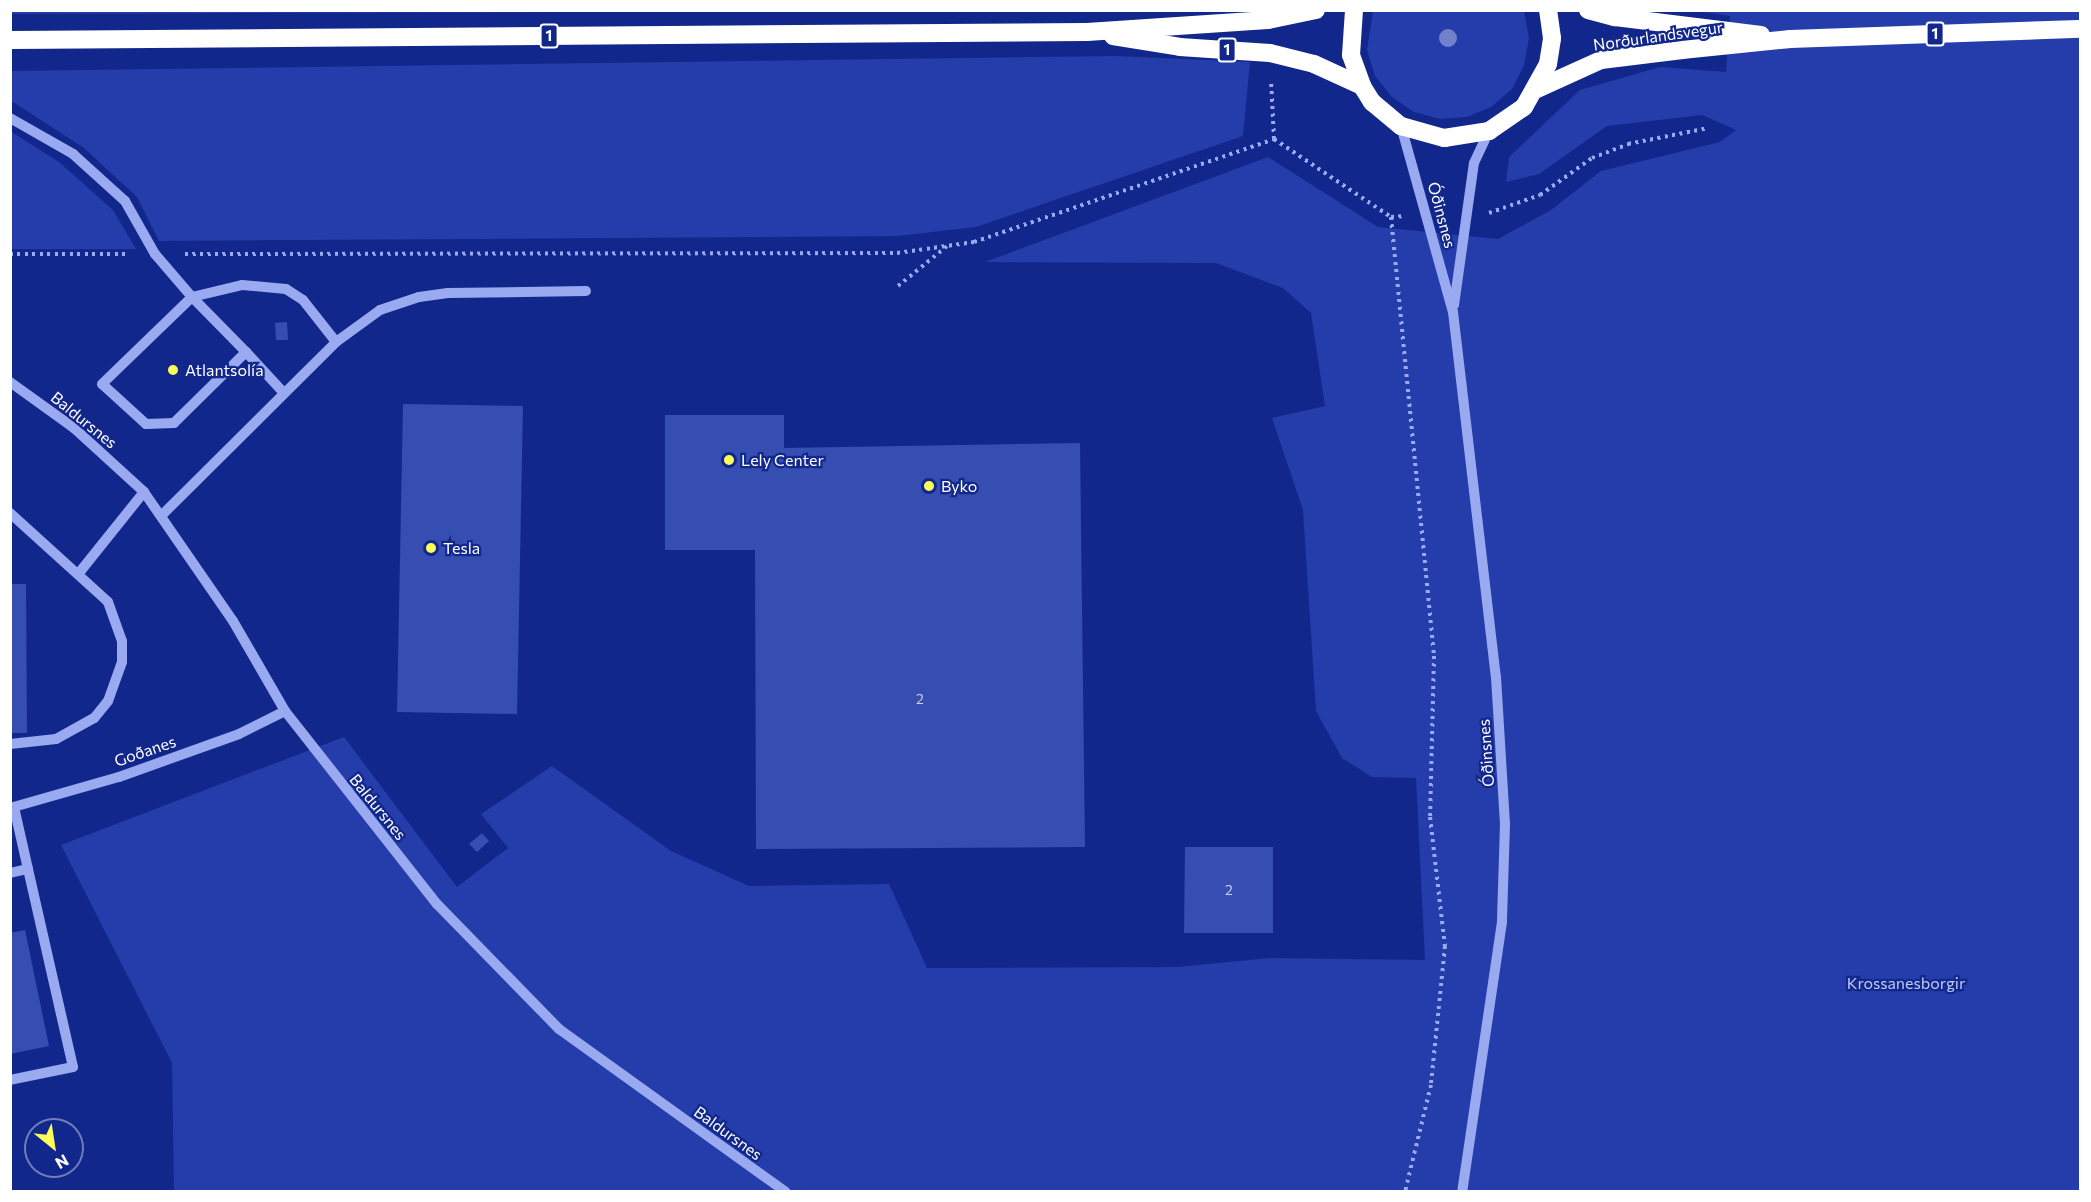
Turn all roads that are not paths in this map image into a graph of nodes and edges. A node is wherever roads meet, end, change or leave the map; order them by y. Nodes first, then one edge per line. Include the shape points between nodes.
1 (1316, 10) edge
2 (1354, 10) edge
3 (1548, 10) edge
4 (1588, 10) edge
5 (2080, 29) edge
6 (1087, 32) junction
7 (1790, 39) junction
8 (10, 40) edge
9 (1362, 86) junction
10 (1537, 89) junction
11 (10, 118) edge
12 (1401, 126) junction
13 (1489, 131) junction
14 (586, 291) dead end
15 (192, 297) junction
16 (1453, 312) junction
17 (336, 342) junction
18 (246, 352) junction
19 (10, 382) edge
20 (284, 392) junction
21 (144, 492) junction
22 (10, 513) edge
23 (163, 514) junction
24 (79, 573) junction
25 (285, 711) junction
26 (10, 744) edge
27 (13, 807) edge
28 (28, 869) junction
29 (10, 873) edge
30 (10, 1080) edge
31 (786, 1191) edge
32 (1462, 1191) edge

1 - 6 highway, 1 via 1268,20
2 - 9 highway, Norðurlandsvegur / 1 via 1351,55
3 - 10 highway, Norðurlandsvegur / 1 via 1552,38 1548,64
4 - 7 highway, Norðurlandsvegur / 1 via 1615,17
5 - 7 highway, Norðurlandsvegur / 1
6 - 8 highway, 1
6 - 9 highway, 1 via 1180,47 1270,53 1314,64
7 - 10 highway, Norðurlandsvegur / 1 via 1601,60
9 - 12 highway, Norðurlandsvegur / 1 via 1379,108
10 - 13 highway, Norðurlandsvegur / 1 via 1524,107
11 - 15 street via 73,154 125,201 155,254
12 - 13 highway, Norðurlandsvegur / 1 via 1444,138
12 - 16 street, Óðinsnes
13 - 16 street, Óðinsnes via 1474,163
14 - 17 street via 419,297 380,310
15 - 17 street via 242,285 286,289 303,300
15 - 18 street
15 - 18 street via 102,384 146,424 174,423
16 - 32 street, Óðinsnes via 1496,677 1505,824 1502,922
17 - 20 street
18 - 20 street
19 - 21 street, Baldursnes via 74,428
20 - 23 street
21 - 23 street, Baldursnes
21 - 24 street
22 - 24 street
23 - 25 street, Baldursnes via 233,621
24 - 26 street via 108,602 117,621 122,641 118,682 94,718 77,731 56,739
25 - 27 street, Goðanes via 238,734 118,777
25 - 31 street, Baldursnes via 437,904 559,1029
27 - 28 street
28 - 29 street
28 - 30 street via 74,1067

